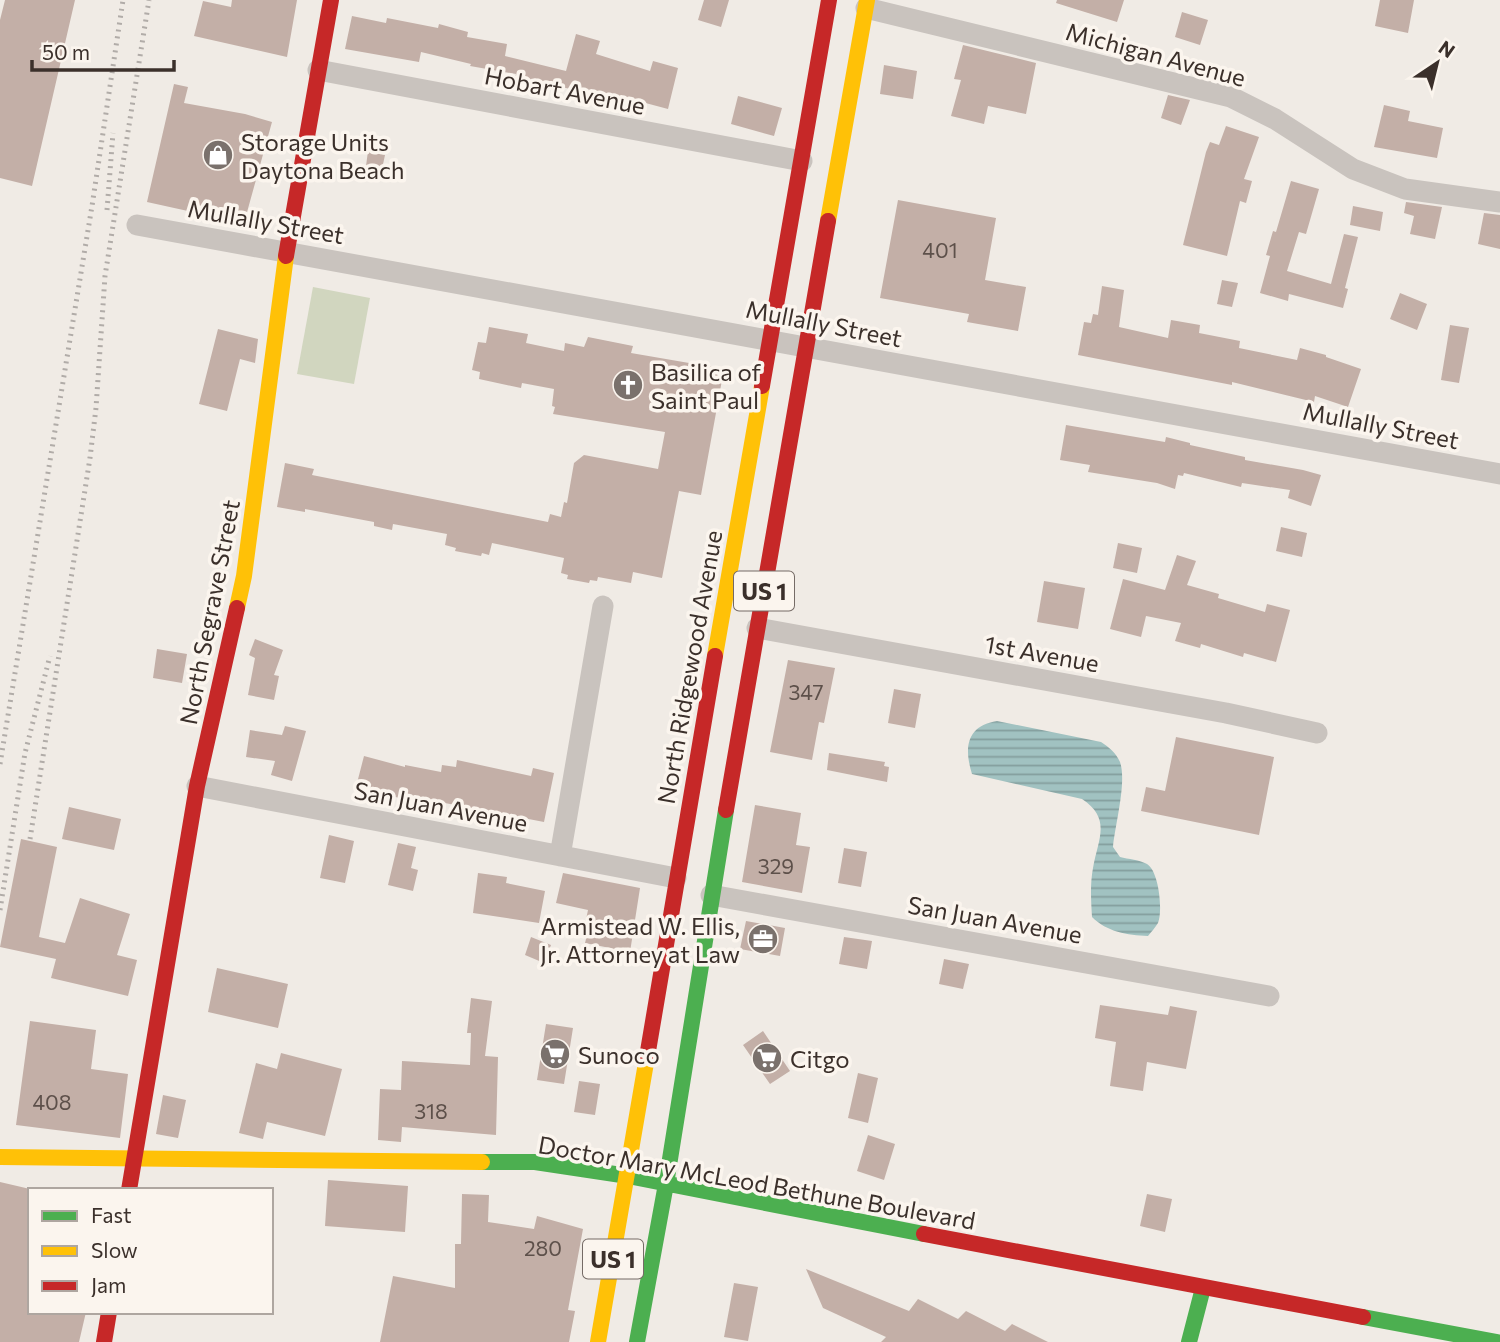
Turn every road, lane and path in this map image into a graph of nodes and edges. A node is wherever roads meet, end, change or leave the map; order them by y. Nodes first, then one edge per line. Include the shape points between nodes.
1 (331, 0) edge
2 (829, 0) edge
3 (867, 4) edge
4 (318, 70) junction
5 (802, 161) junction
6 (1500, 202) edge
7 (137, 225) dead end
8 (287, 251) junction
9 (770, 339) junction
10 (807, 346) junction
11 (1500, 474) edge
12 (603, 606) dead end
13 (757, 628) junction
14 (1317, 733) dead end
15 (197, 786) junction
16 (560, 856) junction
17 (676, 878) junction
18 (711, 895) junction
19 (1269, 996) dead end
20 (0, 1157) edge
21 (134, 1160) junction
22 (628, 1176) junction
23 (666, 1184) junction
24 (129, 1188) edge
25 (1203, 1288) junction
26 (109, 1314) edge
27 (104, 1342) edge
28 (598, 1342) edge
29 (636, 1342) edge
30 (1189, 1342) edge
31 (1497, 1342) edge

1 - 4 street, North Segrave Street
2 - 5 street, North Ridgewood Avenue / US 1
3 - 6 street, Michigan Avenue via 1231,97 1353,169 1405,189
3 - 10 street, US 1
4 - 5 street, Hobart Avenue
4 - 8 street, North Segrave Street
5 - 9 street, North Ridgewood Avenue / US 1
7 - 8 street, Mullally Street
8 - 9 street, Mullally Street
8 - 15 street, North Segrave Street via 244,576
9 - 10 street, Mullally Street
9 - 17 street, North Ridgewood Avenue / US 1
10 - 11 street, Mullally Street
10 - 13 street, US 1
12 - 16 street
13 - 14 street, 1st Avenue
13 - 18 street, US 1
15 - 16 street, San Juan Avenue
15 - 21 street, North Segrave Street
16 - 17 street, San Juan Avenue
17 - 22 street, North Ridgewood Avenue / US 1
18 - 19 street, San Juan Avenue
18 - 23 street, US 1
20 - 21 street, Doctor Mary McLeod Bethune Boulevard
21 - 22 street, Doctor Mary McLeod Bethune Boulevard via 535,1162
21 - 24 street, North Segrave Street
22 - 23 street, Doctor Mary McLeod Bethune Boulevard
22 - 28 street, North Ridgewood Avenue / US 1
23 - 25 street, Doctor Mary McLeod Bethune Boulevard
23 - 29 street, US 1
25 - 30 street
25 - 31 street, Doctor Mary McLeod Bethune Boulevard
26 - 27 street

